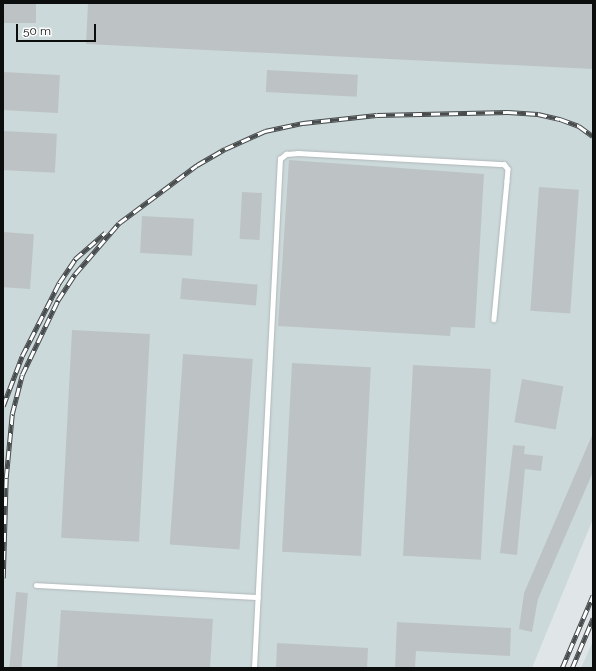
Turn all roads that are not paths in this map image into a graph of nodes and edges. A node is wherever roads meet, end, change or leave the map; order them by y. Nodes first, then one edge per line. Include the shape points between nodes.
1 (494, 320) dead end
2 (36, 586) dead end
3 (258, 597) junction
4 (254, 668) edge

1 - 3 lane via 508,169 504,164 298,152 286,154 280,159
2 - 3 lane
3 - 4 lane

